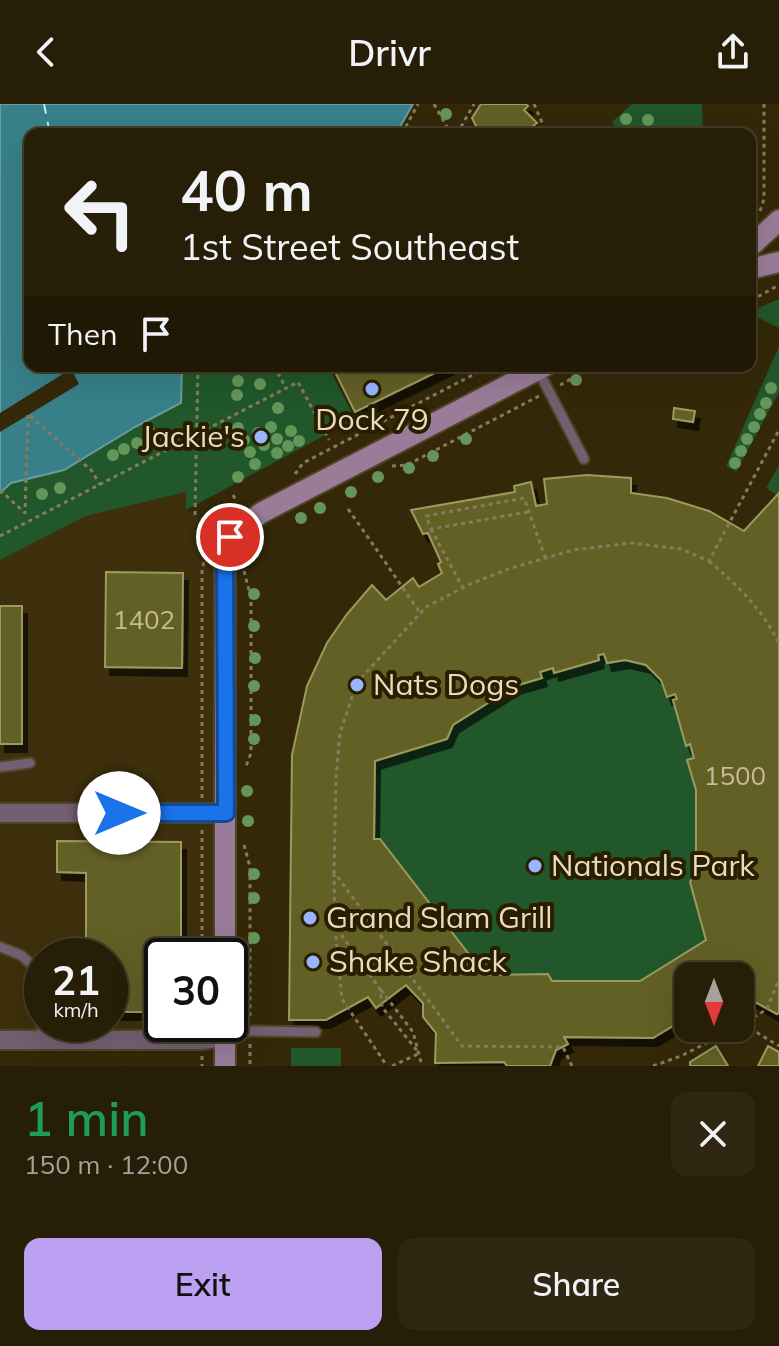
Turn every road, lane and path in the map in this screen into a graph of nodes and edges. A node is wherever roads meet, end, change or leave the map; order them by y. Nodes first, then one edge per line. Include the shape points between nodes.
1 (418, 104) edge
2 (434, 104) edge
3 (474, 104) edge
4 (534, 104) edge
5 (764, 104) edge
6 (405, 128) edge
7 (446, 128) edge
8 (460, 128) edge
9 (544, 128) edge
10 (758, 214) dead end
11 (779, 220) edge
12 (756, 241) edge
13 (779, 262) edge
14 (756, 268) edge
15 (779, 285) edge
16 (756, 296) edge
17 (198, 372) edge
18 (277, 372) edge
19 (478, 372) edge
20 (533, 372) edge
21 (542, 372) edge
22 (584, 372) edge
23 (286, 388) junction
24 (549, 390) junction
25 (779, 430) edge
26 (197, 434) junction
27 (329, 440) dead end
28 (584, 459) dead end
29 (388, 468) dead end
30 (290, 477) dead end
31 (100, 485) junction
32 (0, 490) edge
33 (233, 495) dead end
34 (246, 501) dead end
35 (238, 503) junction
36 (348, 509) dead end
37 (528, 512) junction
38 (25, 513) junction
39 (195, 515) dead end
40 (29, 521) junction
41 (431, 529) junction
42 (0, 536) edge
43 (545, 557) junction
44 (709, 561) junction
45 (244, 566) dead end
46 (463, 588) junction
47 (420, 613) junction
48 (779, 643) edge
49 (30, 763) dead end
50 (0, 767) edge
51 (202, 770) dead end
52 (243, 778) dead end
53 (0, 813) edge
54 (226, 813) junction
55 (244, 838) dead end
56 (202, 847) dead end
57 (334, 872) junction
58 (335, 926) junction
59 (202, 938) edge
60 (225, 938) edge
61 (0, 947) edge
62 (24, 958) edge
63 (779, 981) edge
64 (380, 989) junction
65 (776, 993) edge
66 (754, 1017) edge
67 (250, 1019) dead end
68 (248, 1031) edge
69 (316, 1032) dead end
70 (754, 1033) edge
71 (0, 1040) edge
72 (24, 1040) edge
73 (225, 1042) edge
74 (709, 1042) edge
75 (779, 1046) edge
76 (250, 1049) dead end
77 (419, 1053) junction
78 (225, 1066) edge
79 (250, 1066) edge
80 (390, 1066) edge
81 (422, 1066) edge
82 (572, 1066) edge
83 (653, 1066) edge

1 - 6 path
2 - 7 path
3 - 8 path
4 - 9 path
5 - 10 path via 764,199
11 - 12 street
13 - 14 street
15 - 16 path
17 - 26 path
18 - 23 path
19 - 30 path via 303,463
20 - 54 street via 261,513 230,537 225,561
21 - 24 lane
22 - 24 path
23 - 26 path
23 - 27 path via 298,382
24 - 28 lane
24 - 29 path via 407,465
25 - 44 path
26 - 31 path
26 - 39 path
31 - 38 path via 92,471 28,414
31 - 40 path
32 - 38 path
33 - 35 path
34 - 35 path
35 - 51 path via 211,527 202,571
36 - 47 path
37 - 41 path
37 - 41 path via 524,498 426,516
37 - 43 path
38 - 40 path
40 - 42 path
41 - 46 path
43 - 44 path via 631,543 681,549
43 - 46 path
44 - 48 path via 765,616
45 - 52 path via 251,598 251,753
46 - 47 path
47 - 57 path via 363,676 340,733
49 - 50 lane
53 - 54 street
54 - 60 street
55 - 67 path via 250,867
56 - 59 path
57 - 58 path
57 - 82 path via 462,1046 563,1047
58 - 64 path
58 - 80 path via 342,999
61 - 62 lane
63 - 65 path
64 - 77 path via 413,1032
64 - 77 path via 382,1007
65 - 66 path via 767,1009
68 - 69 lane
70 - 75 path
71 - 72 street
73 - 78 street
74 - 83 path
76 - 79 path
77 - 80 path
77 - 81 path

